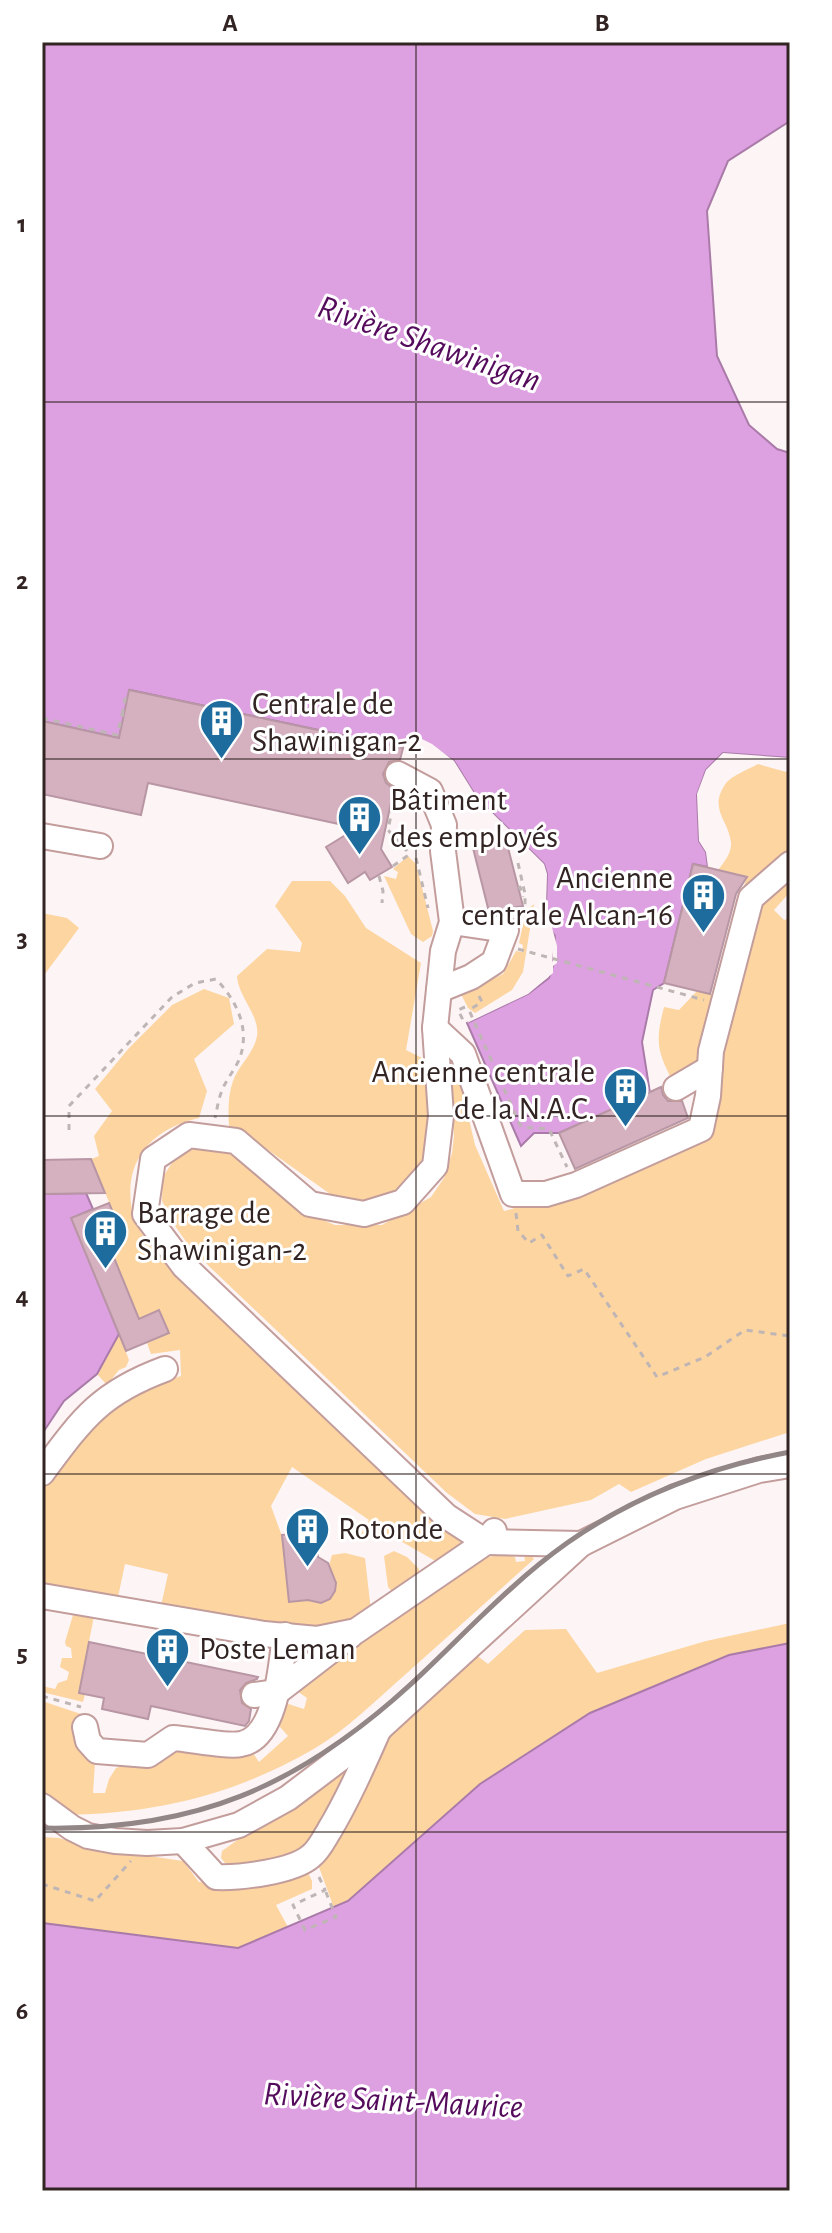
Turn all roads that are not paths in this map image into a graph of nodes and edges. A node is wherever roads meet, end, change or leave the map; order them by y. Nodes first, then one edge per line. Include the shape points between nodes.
1 (398, 774) dead end
2 (42, 836) edge
3 (100, 846) dead end
4 (789, 867) edge
5 (452, 922) junction
6 (450, 994) junction
7 (435, 1028) junction
8 (710, 1068) junction
9 (676, 1088) dead end
10 (165, 1369) dead end
11 (790, 1465) edge
12 (42, 1473) edge
13 (486, 1542) junction
14 (581, 1544) junction
15 (42, 1596) edge
16 (356, 1631) junction
17 (285, 1635) junction
18 (266, 1694) junction
19 (85, 1727) road end
20 (378, 1730) junction
21 (42, 1806) edge
22 (183, 1841) junction

1 - 5 street via 430,791 444,825
2 - 3 street
4 - 8 street via 751,898
5 - 6 street via 443,951
5 - 6 street via 517,913 494,962
6 - 7 street
7 - 8 street via 463,1054 513,1194 546,1194 576,1185 633,1155 701,1129
7 - 13 street via 441,1116 435,1166 403,1202 364,1214 310,1204 236,1141 189,1135 153,1159 145,1214 184,1266 446,1516
8 - 9 street
10 - 12 street via 112,1393 85,1417
11 - 14 street via 675,1497
13 - 14 street
13 - 16 street
14 - 20 street
15 - 17 street
16 - 17 street via 317,1639
16 - 18 street
17 - 18 street
18 - 19 street via 260,1734 242,1744 173,1738 148,1755 97,1751
20 - 22 street via 288,1798 239,1825
20 - 22 street via 347,1801 311,1857 239,1878 216,1877
21 - 22 street via 88,1836

